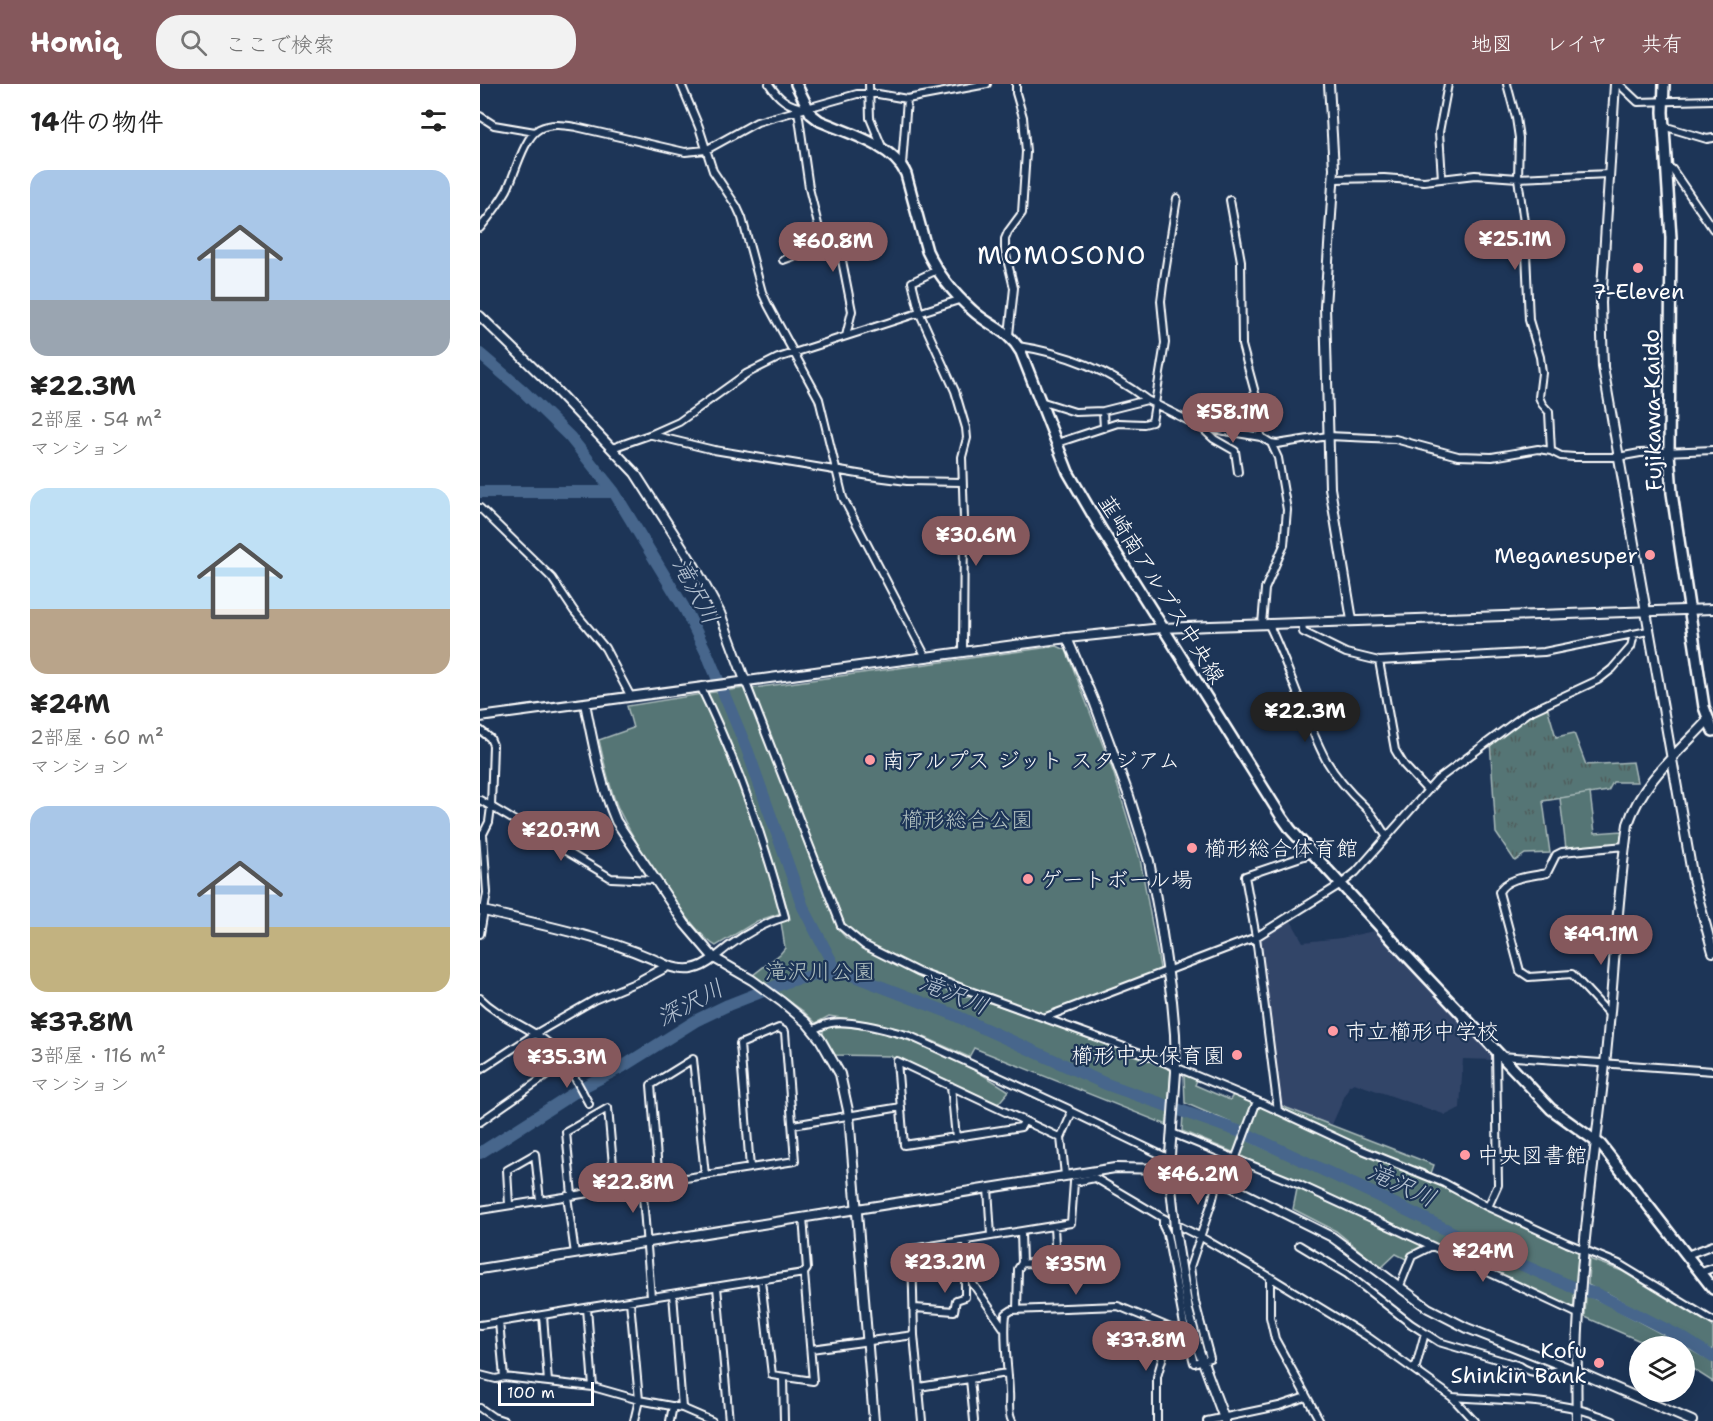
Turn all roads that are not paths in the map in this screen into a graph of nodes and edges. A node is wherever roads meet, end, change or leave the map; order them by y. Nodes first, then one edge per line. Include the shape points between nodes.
1 (681, 84) edge
2 (769, 84) edge
3 (796, 84) edge
4 (869, 84) edge
5 (987, 84) edge
6 (1016, 84) edge
7 (1329, 84) edge
8 (1448, 84) edge
9 (1507, 84) edge
10 (1615, 84) edge
11 (1664, 84) edge
12 (869, 94) junction
13 (907, 99) junction
14 (1713, 100) edge
15 (1663, 102) junction
16 (803, 109) junction
17 (480, 116) edge
18 (1663, 126) junction
19 (535, 132) junction
20 (1713, 138) edge
21 (882, 149) junction
22 (706, 150) junction
23 (902, 165) junction
24 (1666, 168) junction
25 (1609, 174) junction
26 (1518, 178) junction
27 (1334, 179) junction
28 (1442, 179) junction
29 (1177, 198) dead end
30 (1230, 200) dead end
31 (480, 228) edge
32 (1713, 229) edge
33 (823, 245) junction
34 (783, 260) dead end
35 (937, 270) junction
36 (962, 299) junction
37 (920, 314) junction
38 (480, 316) edge
39 (1009, 335) junction
40 (846, 336) junction
41 (1018, 346) junction
42 (794, 352) junction
43 (1147, 400) junction
44 (1040, 401) junction
45 (1155, 404) junction
46 (1103, 411) junction
47 (1201, 427) junction
48 (1104, 428) junction
49 (652, 434) junction
50 (1328, 436) junction
51 (1261, 437) junction
52 (1057, 443) junction
53 (1271, 443) junction
54 (612, 448) junction
55 (1713, 450) edge
56 (1551, 451) junction
57 (1669, 453) junction
58 (1618, 457) junction
59 (836, 470) junction
60 (1238, 472) dead end
61 (962, 482) junction
62 (480, 508) edge
63 (1713, 609) edge
64 (1689, 610) junction
65 (1646, 612) junction
66 (1352, 620) junction
67 (1302, 622) junction
68 (1265, 624) junction
69 (1162, 628) junction
70 (1648, 631) junction
71 (1634, 634) junction
72 (1067, 638) junction
73 (963, 652) junction
74 (926, 657) junction
75 (1379, 661) junction
76 (744, 683) junction
77 (703, 688) junction
78 (631, 697) junction
79 (585, 703) junction
80 (480, 717) edge
81 (1709, 719) junction
82 (480, 730) edge
83 (1713, 731) edge
84 (1671, 760) junction
85 (1427, 790) junction
86 (480, 800) edge
87 (491, 807) junction
88 (1386, 836) junction
89 (1625, 846) junction
90 (1313, 853) junction
91 (655, 880) junction
92 (1341, 884) junction
93 (482, 911) edge
94 (480, 934) edge
95 (1256, 936) junction
96 (1713, 952) edge
97 (714, 958) junction
98 (668, 966) junction
99 (1168, 971) junction
100 (642, 980) joint
101 (480, 998) edge
102 (1610, 1014) junction
103 (1046, 1017) junction
104 (813, 1030) junction
105 (535, 1034) junction
106 (1498, 1053) junction
107 (566, 1062) junction
108 (1605, 1063) junction
109 (480, 1070) edge
110 (1176, 1070) junction
111 (1713, 1071) edge
112 (951, 1086) junction
113 (1257, 1101) junction
114 (589, 1104) dead end
115 (901, 1107) junction
116 (1278, 1111) junction
117 (1072, 1112) junction
118 (849, 1115) junction
119 (481, 1119) edge
120 (1024, 1121) junction
121 (793, 1125) junction
122 (1172, 1131) junction
123 (956, 1138) junction
124 (1061, 1138) junction
125 (1596, 1141) junction
126 (1236, 1156) junction
127 (1170, 1159) junction
128 (750, 1168) junction
129 (1169, 1169) junction
130 (1065, 1175) junction
131 (705, 1176) junction
132 (1217, 1182) junction
133 (659, 1183) junction
134 (642, 1184) junction
135 (1226, 1184) junction
136 (615, 1188) junction
137 (988, 1188) junction
138 (570, 1196) junction
139 (540, 1201) junction
140 (509, 1205) junction
141 (1488, 1207) junction
142 (856, 1209) junction
143 (480, 1210) edge
144 (803, 1217) junction
145 (1163, 1218) junction
146 (1054, 1226) junction
147 (1021, 1232) junction
148 (991, 1236) junction
149 (1201, 1237) junction
150 (968, 1240) junction
151 (647, 1242) junction
152 (1299, 1245) dead end
153 (1713, 1245) edge
154 (1432, 1246) junction
155 (1585, 1251) junction
156 (574, 1254) junction
157 (1687, 1255) junction
158 (1022, 1263) junction
159 (1713, 1268) edge
160 (480, 1269) edge
161 (968, 1272) junction
162 (804, 1273) junction
163 (1699, 1273) junction
164 (1270, 1277) junction
165 (760, 1280) junction
166 (717, 1287) junction
167 (1400, 1288) junction
168 (1713, 1289) edge
169 (673, 1294) junction
170 (651, 1297) junction
171 (630, 1301) junction
172 (587, 1308) junction
173 (915, 1308) junction
174 (1017, 1310) junction
175 (1578, 1311) junction
176 (543, 1315) junction
177 (1713, 1321) edge
178 (500, 1322) junction
179 (480, 1325) edge
180 (1171, 1328) junction
181 (1005, 1330) junction
182 (1185, 1330) junction
183 (1425, 1333) junction
184 (914, 1335) junction
185 (867, 1341) junction
186 (811, 1349) junction
187 (1202, 1361) junction
188 (1415, 1370) junction
189 (1572, 1370) junction
190 (1006, 1373) junction
191 (480, 1375) edge
192 (504, 1377) junction
193 (783, 1377) junction
194 (970, 1379) junction
195 (548, 1382) junction
196 (593, 1387) junction
197 (919, 1387) junction
198 (1306, 1397) junction
199 (1452, 1397) junction
200 (639, 1400) junction
201 (673, 1407) junction
202 (1577, 1407) junction
203 (480, 1408) edge
204 (682, 1408) junction
205 (704, 1419) edge
206 (1224, 1419) edge
207 (505, 1421) edge
208 (634, 1421) edge
209 (670, 1421) edge
210 (712, 1421) edge
211 (729, 1421) edge
212 (784, 1421) edge
213 (874, 1421) edge
214 (922, 1421) edge
215 (974, 1421) edge
216 (1012, 1421) edge
217 (1157, 1421) edge
218 (1207, 1421) edge
219 (1320, 1421) edge
220 (1474, 1421) edge
221 (1577, 1421) edge
222 (1613, 1421) edge
223 (1692, 1421) edge

1 - 22 street
2 - 16 street via 791,106
3 - 16 main road
4 - 12 street
5 - 13 street
6 - 39 street via 1026,153 1022,213 1005,239 1014,288
7 - 27 street
8 - 28 street via 1439,132
9 - 26 street via 1519,138
10 - 15 street via 1638,102
10 - 25 street
11 - 15 main road, Fujikawa-Kaido
12 - 13 street
12 - 16 street
12 - 21 street via 870,118
13 - 23 street
14 - 15 street
15 - 18 main road, Fujikawa-Kaido
16 - 21 main road via 820,121
16 - 22 street via 757,122
16 - 33 street via 809,188
17 - 19 street via 494,125
18 - 20 street
18 - 24 main road, Fujikawa-Kaido
19 - 22 street via 559,124 686,152
19 - 31 street via 498,205
21 - 23 main road
22 - 42 street via 713,171 740,213 762,292
23 - 35 main road, 韮崎南アルプス中央線 via 927,251
24 - 32 street via 1672,169
24 - 57 main road, Fujikawa-Kaido via 1671,238
25 - 26 street
25 - 58 street via 1602,345
26 - 28 street via 1475,175
26 - 56 street via 1529,320 1540,357 1539,397 1549,412
27 - 28 street
27 - 50 street via 1325,308
29 - 45 street via 1162,285 1165,343
30 - 51 street via 1241,261 1242,345 1258,404
33 - 34 street
33 - 40 street via 838,240 852,311
35 - 36 main road, 韮崎南アルプス中央線
35 - 37 street via 912,282
36 - 37 street
36 - 39 main road, 韮崎南アルプス中央線 via 976,314
37 - 40 street
37 - 61 street via 963,416 967,438
38 - 54 street
39 - 41 main road, 韮崎南アルプス中央線
40 - 42 street
41 - 43 street via 1090,365
41 - 44 main road, 韮崎南アルプス中央線
42 - 49 street via 746,374 679,422
42 - 59 street via 819,399
43 - 45 street
43 - 46 street
44 - 46 street via 1074,412
44 - 52 main road, 韮崎南アルプス中央線
45 - 47 street
45 - 48 street via 1152,422 1118,423
46 - 48 street
47 - 51 street
47 - 60 street via 1235,451
48 - 52 street
49 - 54 street
49 - 59 street via 714,450
50 - 53 street
50 - 56 street via 1395,439 1458,456
50 - 66 street via 1330,488
51 - 53 street
52 - 69 main road, 韮崎南アルプス中央線 via 1068,472
53 - 68 street via 1278,458 1287,510 1284,545 1265,589
54 - 76 street via 635,473 695,567 720,614
55 - 57 street
56 - 58 street via 1574,458
57 - 58 street
57 - 64 main road, Fujikawa-Kaido
58 - 65 street
59 - 61 street via 907,481
59 - 74 street via 852,517
61 - 73 street
62 - 78 street via 552,578 605,648
63 - 64 street
64 - 65 street
64 - 81 main road, Fujikawa-Kaido
65 - 66 street
65 - 70 street
66 - 67 street
67 - 68 street
67 - 75 street via 1303,632 1346,653
68 - 69 street
68 - 88 street via 1281,649 1327,762
69 - 72 street
69 - 90 main road, 韮崎南アルプス中央線 via 1281,816
70 - 71 street
70 - 84 street
71 - 75 street via 1544,652
71 - 85 street via 1631,647 1605,675 1527,713
72 - 73 street
72 - 99 street via 1129,796 1149,861
73 - 74 street
74 - 76 street
75 - 85 street via 1395,750
76 - 77 street
76 - 103 street via 841,926 864,945 918,972
77 - 78 street
77 - 97 street via 738,775 785,917 758,927
78 - 79 street
79 - 80 street
79 - 91 street via 608,803 624,835
81 - 83 main road, Fujikawa-Kaido
81 - 84 street
82 - 87 street via 493,745
84 - 89 street via 1635,804
84 - 96 street via 1693,879
85 - 88 street
86 - 87 street
87 - 91 street via 611,878
87 - 93 street via 483,834 487,893
88 - 92 street
89 - 102 street
89 - 102 street via 1562,852 1547,873 1507,883 1499,892 1523,975 1529,978 1572,974
90 - 92 main road, 韮崎南アルプス中央線
90 - 95 street via 1245,876
91 - 97 street
92 - 95 street
92 - 106 main road, 韮崎南アルプス中央線
93 - 94 street
93 - 98 street via 607,941
95 - 99 street
95 - 116 street
97 - 98 street via 696,969
97 - 104 street via 782,1002
98 - 100 street
99 - 103 street
99 - 110 street
100 - 105 street via 594,1000
101 - 105 street
102 - 108 street
103 - 110 street
104 - 117 street via 837,1023 910,1036
104 - 118 street via 840,1074
105 - 107 street
105 - 109 street
106 - 108 street
106 - 125 main road, 韮崎南アルプス中央線 via 1551,1109
106 - 141 street via 1498,1185
107 - 114 street
107 - 119 street
108 - 111 street
108 - 125 street
110 - 113 street
110 - 122 street
112 - 115 street via 897,1061
112 - 120 street
112 - 123 street
113 - 116 street
113 - 126 street
115 - 118 street
115 - 123 street via 904,1145
116 - 141 street via 1444,1183
117 - 124 street
117 - 127 street
118 - 121 street
118 - 142 street
120 - 123 street via 1021,1128
120 - 124 street
121 - 128 street via 795,1161
121 - 128 street via 785,1032 779,1028 740,1044
122 - 126 street
122 - 127 street
124 - 130 street
125 - 155 street
125 - 157 main road, 韮崎南アルプス中央線
126 - 135 street
126 - 154 street
127 - 129 street
128 - 131 street
129 - 130 street via 1115,1167
129 - 132 street
129 - 187 street, bridge via 1188,1310
130 - 137 street
131 - 133 street
131 - 133 street via 693,1059 651,1085
132 - 135 street
132 - 149 street
133 - 134 street
134 - 136 street
134 - 151 street
135 - 167 street via 1332,1237
136 - 138 street
136 - 138 street via 608,1108 566,1132
137 - 142 street
137 - 148 street
138 - 139 street
138 - 156 street
139 - 140 street
139 - 140 street via 535,1154 507,1170
140 - 143 street
141 - 155 street
142 - 144 street
142 - 185 street
144 - 151 street
144 - 162 street via 807,1269
145 - 146 street via 1095,1178 1074,1182 1071,1223
145 - 149 street
145 - 182 street
146 - 147 street
146 - 158 street via 1056,1264
147 - 148 street
147 - 158 street
148 - 150 street
149 - 164 street
149 - 187 street via 1190,1267 1210,1358
150 - 161 street
150 - 173 street via 912,1249
151 - 156 street
151 - 170 street
152 - 183 street via 1347,1274
153 - 157 street
154 - 167 street via 1412,1256
154 - 175 street
155 - 175 street
155 - 177 street via 1619,1264
156 - 160 street
157 - 163 main road, 韮崎南アルプス中央線
158 - 174 street via 1018,1269
159 - 163 street
161 - 173 street via 965,1297 956,1300 954,1311
161 - 181 street
162 - 165 street
162 - 186 street
163 - 168 main road, 韮崎南アルプス中央線
164 - 188 street
164 - 198 street via 1270,1317 1275,1340
165 - 166 street
165 - 193 street via 772,1375
166 - 169 street
166 - 211 street
167 - 189 street via 1467,1328
169 - 170 street
169 - 204 street
170 - 171 street
171 - 172 street
171 - 200 street
172 - 176 street
172 - 196 street
173 - 184 street
174 - 180 street via 1118,1306
174 - 181 street via 1006,1314
175 - 189 street
176 - 178 street
176 - 195 street
178 - 179 street
178 - 192 street
180 - 182 street
180 - 217 street via 1157,1377
181 - 190 street
182 - 187 street via 1194,1363
183 - 188 street
183 - 189 street via 1439,1342 1526,1371
184 - 185 street
184 - 197 street
185 - 186 street
185 - 213 street
186 - 193 street via 813,1381
187 - 206 street
188 - 199 street
189 - 202 street
189 - 223 street
190 - 194 street
190 - 216 street
191 - 192 street
192 - 195 street
193 - 212 street
194 - 197 street
194 - 215 street
195 - 196 street
196 - 200 street
197 - 214 street
198 - 206 street
198 - 219 street
199 - 202 street
199 - 220 street
200 - 201 street
200 - 208 street
201 - 204 street
201 - 209 street
202 - 221 street
202 - 222 street
203 - 207 street
204 - 205 street
205 - 210 street
206 - 218 street

